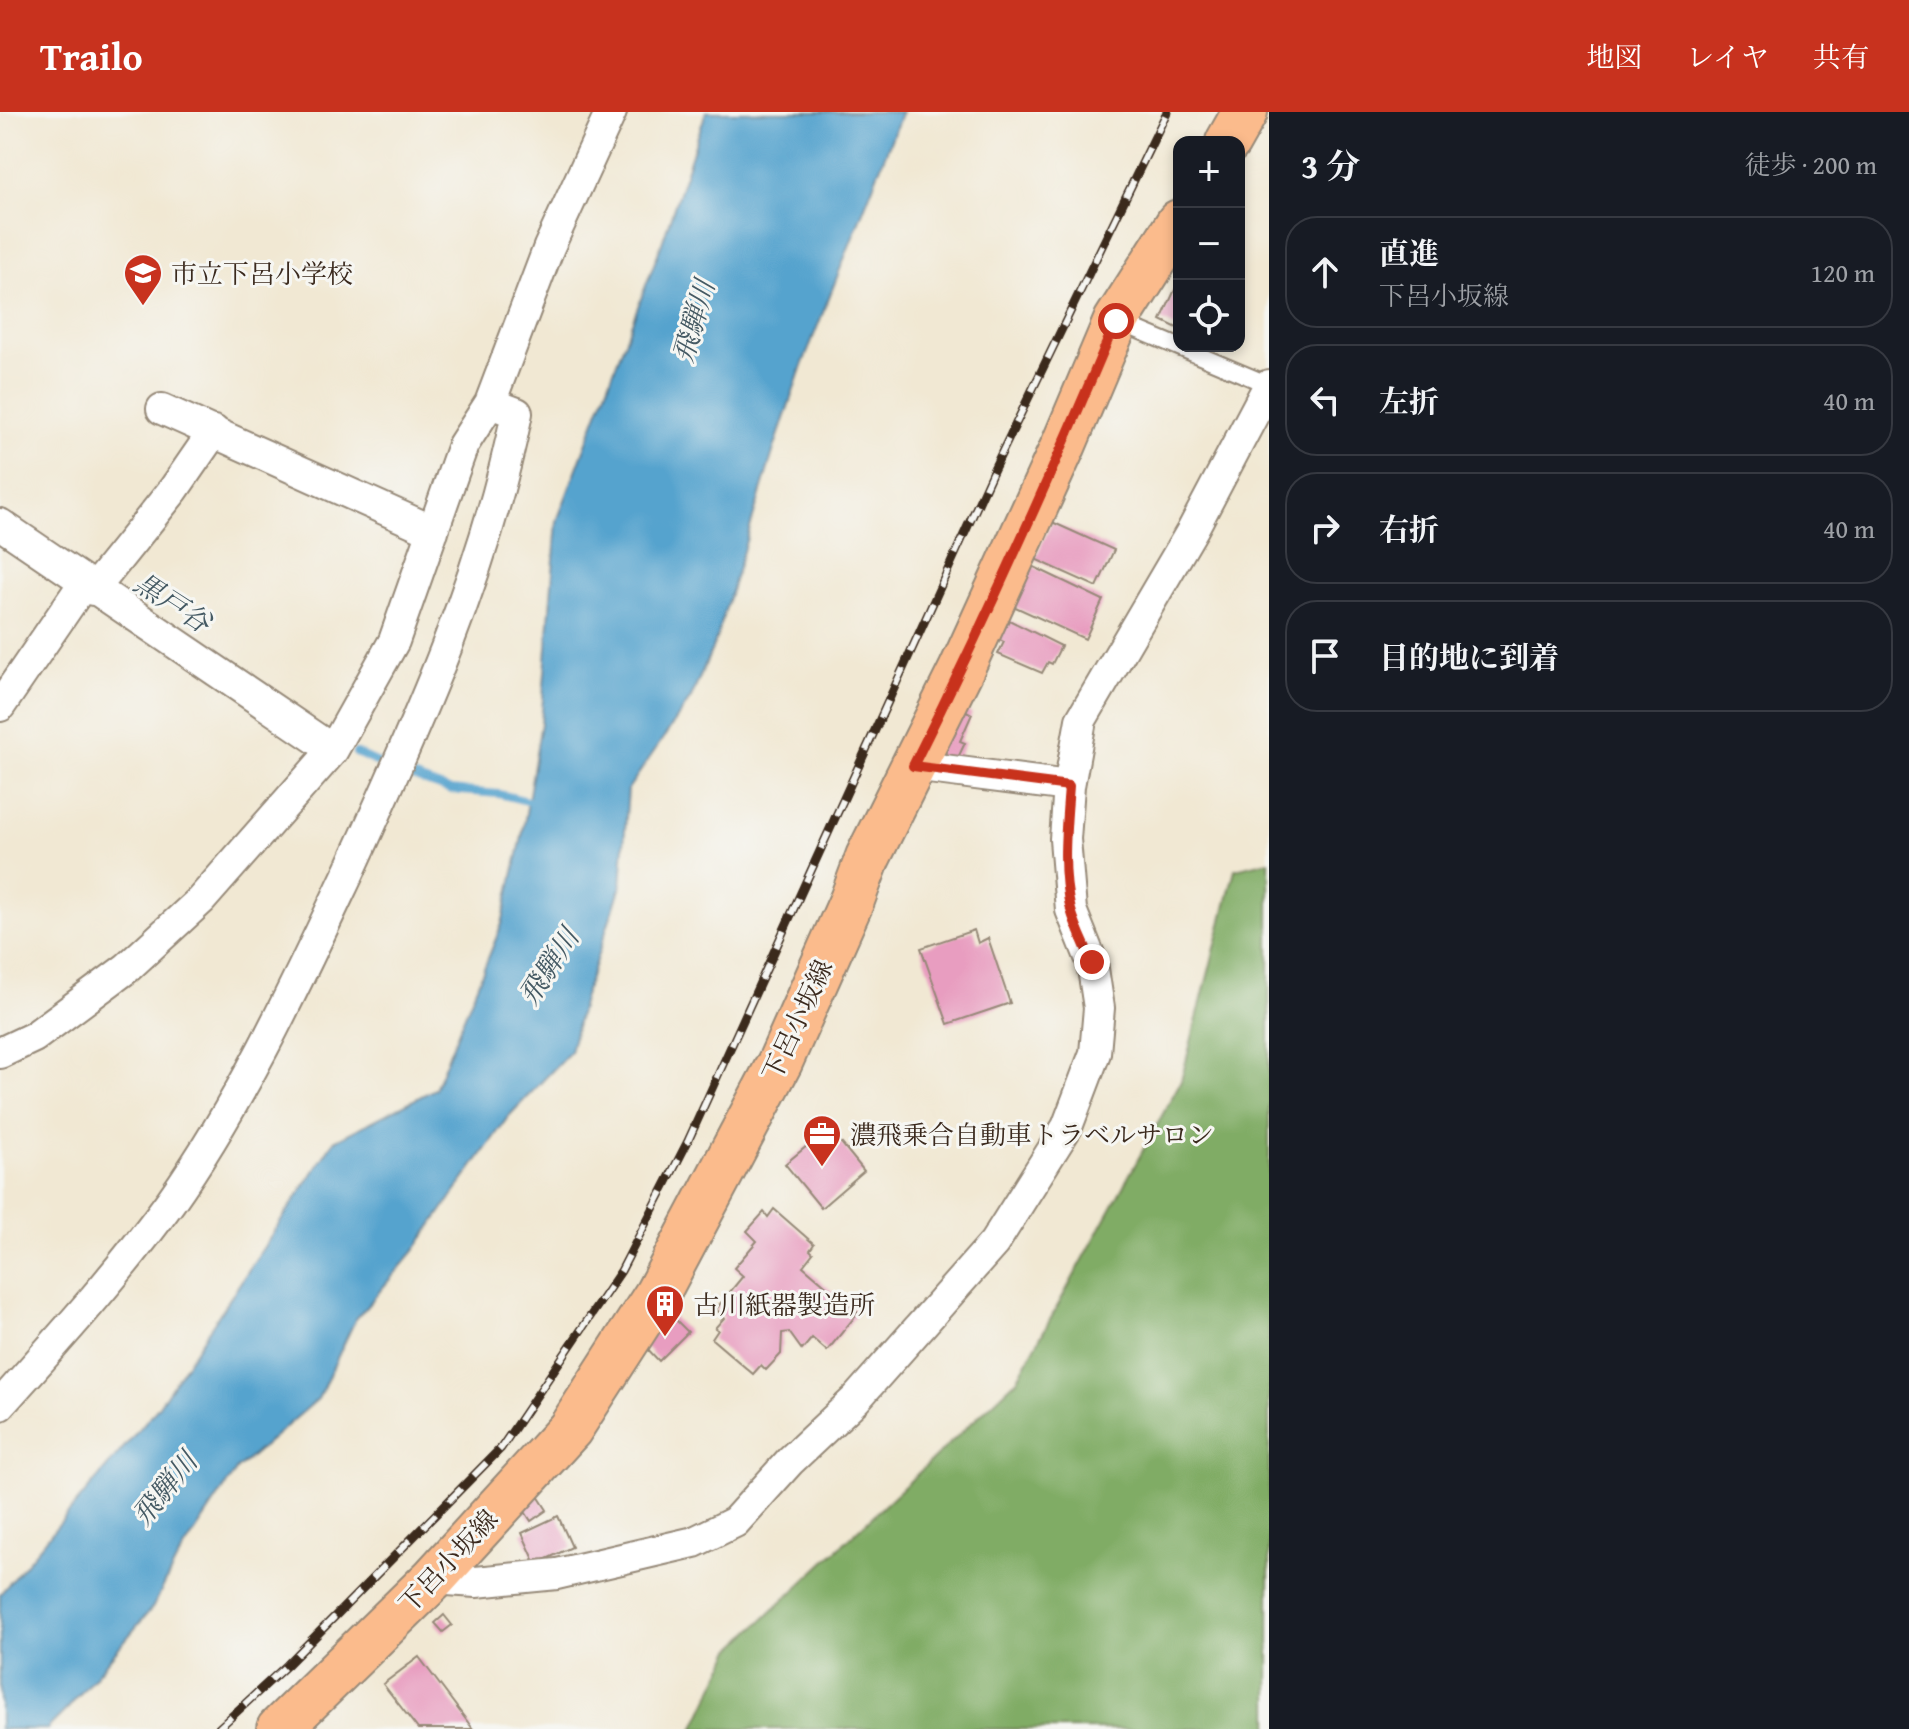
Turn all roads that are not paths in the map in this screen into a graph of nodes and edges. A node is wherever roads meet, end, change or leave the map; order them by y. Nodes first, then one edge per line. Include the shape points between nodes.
1 (611, 112) edge
2 (1245, 112) edge
3 (1231, 136) edge
4 (1173, 231) edge
5 (1116, 321) junction
6 (1269, 385) edge
7 (490, 403) junction
8 (162, 409) dead end
9 (214, 431) junction
10 (0, 524) edge
11 (433, 531) junction
12 (94, 582) junction
13 (0, 706) edge
14 (333, 750) junction
15 (913, 766) junction
16 (1069, 786) junction
17 (0, 1053) edge
18 (0, 1405) edge
19 (433, 1579) junction
20 (295, 1723) edge

1 - 7 street via 549,247
2 - 3 main road
4 - 5 main road, 下呂小坂線
5 - 6 lane
5 - 15 main road, 下呂小坂線 via 974,642
6 - 16 street via 1193,529 1081,720
7 - 11 street via 463,445
7 - 18 street via 517,413 487,533 425,700 303,969 244,1085 171,1200 87,1308
8 - 9 street
9 - 11 street
9 - 12 street via 174,489
10 - 12 street
11 - 14 street via 394,641
12 - 13 street
12 - 14 street
14 - 17 street via 201,900 127,968 34,1037
15 - 16 street
15 - 19 main road, 下呂小坂線 via 780,1062 657,1294 570,1429
16 - 19 street via 1067,881 1071,910 1092,962 1099,1008 1095,1053 1067,1127 994,1243 856,1399 735,1522 694,1542 557,1574 476,1582
19 - 20 main road, 下呂小坂線

